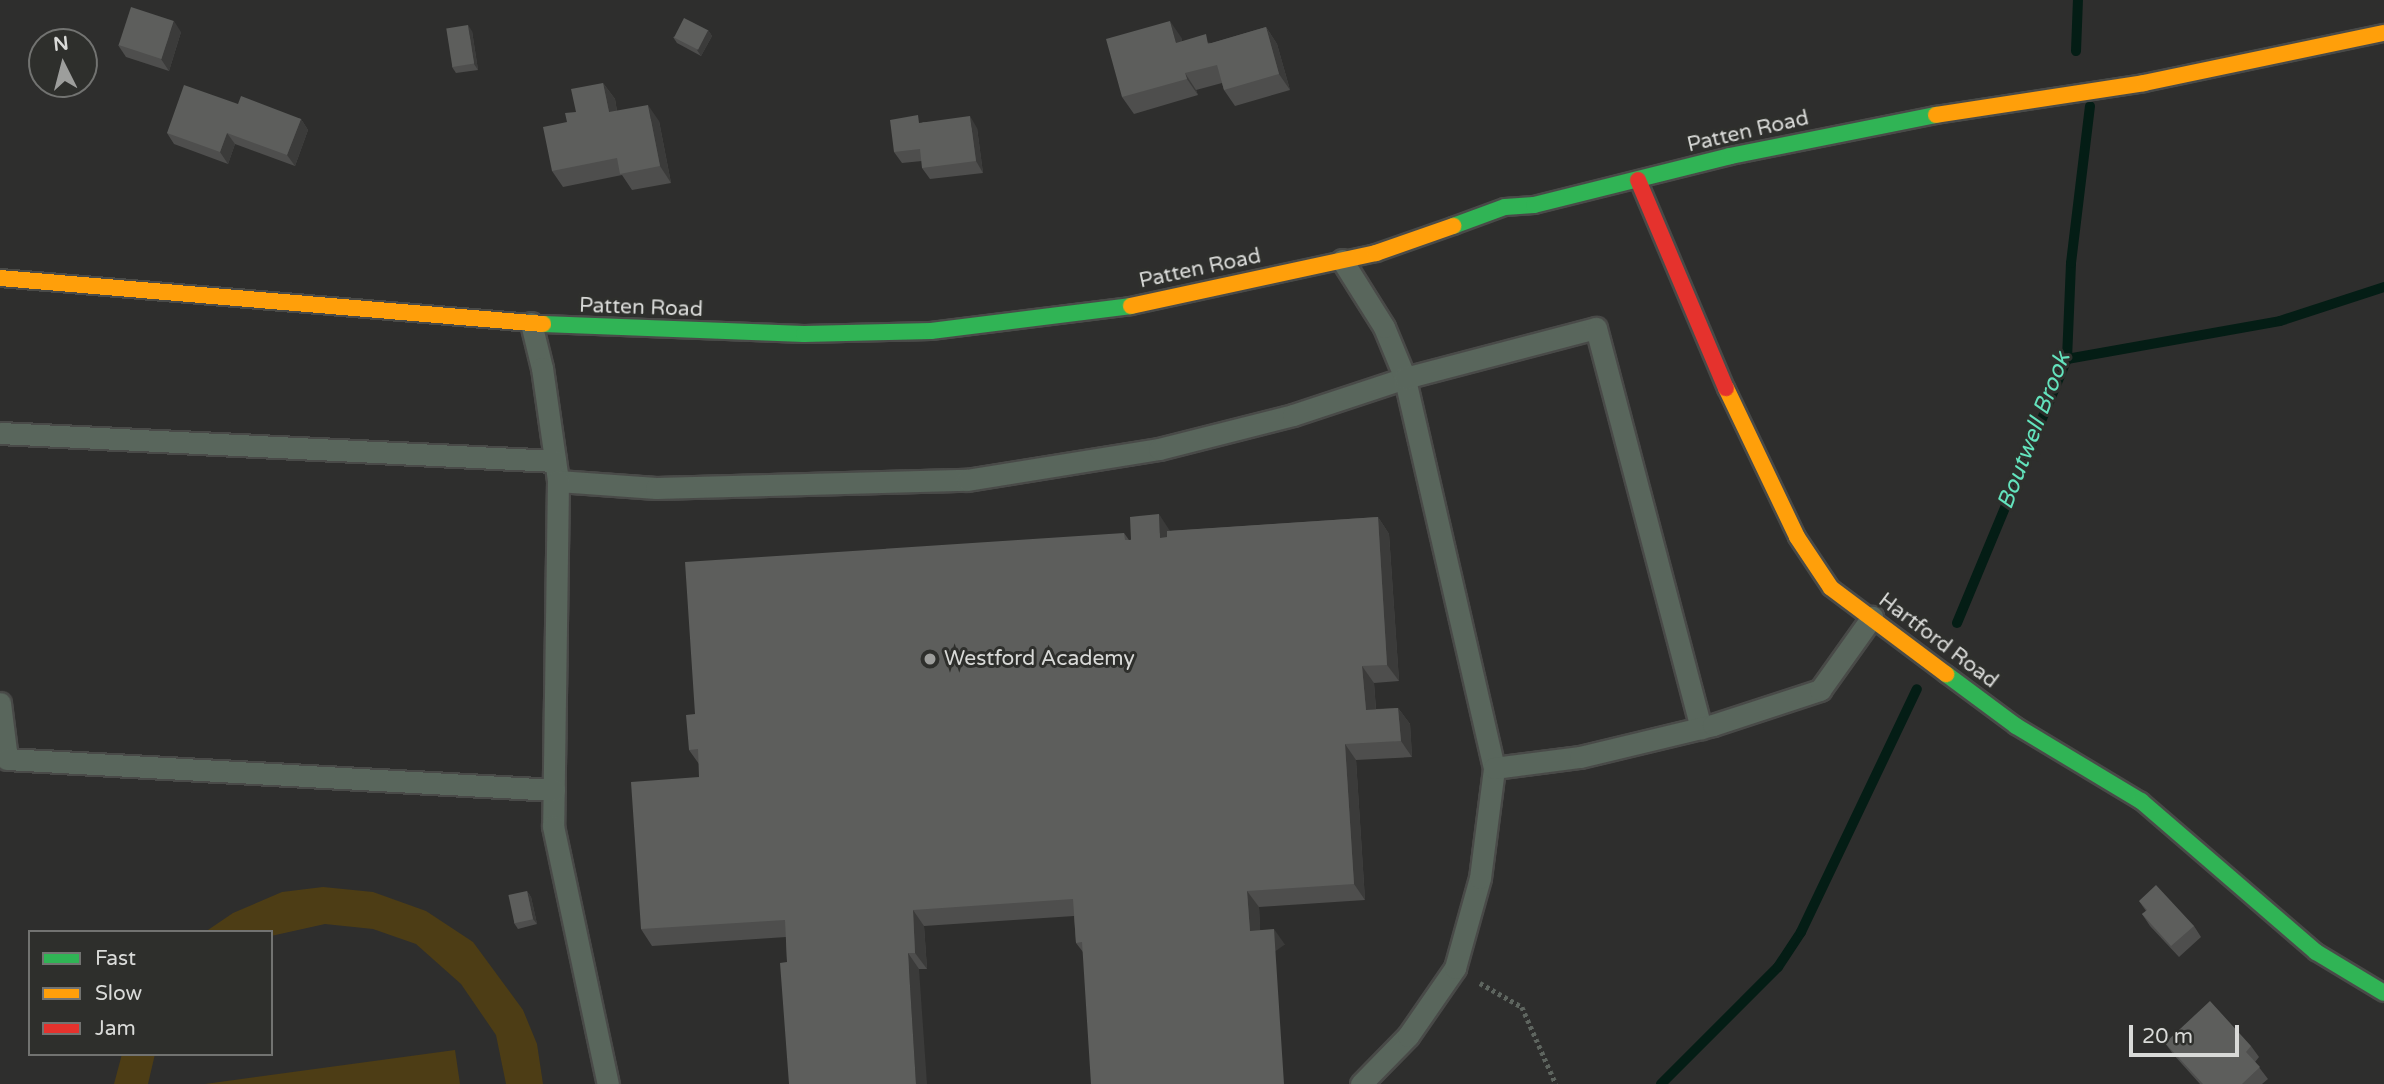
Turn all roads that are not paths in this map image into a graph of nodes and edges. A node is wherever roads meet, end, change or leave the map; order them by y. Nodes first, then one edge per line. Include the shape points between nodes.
1 (2384, 33) edge
2 (1638, 180) junction
3 (1342, 260) junction
4 (0, 278) edge
5 (531, 323) junction
6 (1405, 378) junction
7 (0, 433) edge
8 (556, 471) junction
9 (1872, 617) junction
10 (0, 703) edge
11 (1701, 728) junction
12 (1494, 768) junction
13 (554, 790) junction
14 (2384, 993) edge
15 (608, 1084) edge
16 (1361, 1084) edge

1 - 2 street, Patten Road via 2144,83 1842,132
2 - 3 street, Patten Road via 1534,205 1505,207
2 - 9 street, Hartford Road via 1724,387 1797,537 1831,588
3 - 5 street, Patten Road via 1111,310 931,331 804,334
3 - 6 lane via 1384,327
4 - 5 street, Patten Road
5 - 8 lane
6 - 8 lane via 1318,408 1159,449 968,480 656,488
6 - 11 lane via 1596,328
6 - 12 lane
7 - 8 lane
8 - 13 lane
9 - 11 lane via 1820,690
9 - 14 street, Hartford Road via 2017,726 2141,802 2316,952
10 - 13 lane via 7,759
11 - 12 lane via 1580,757
12 - 16 lane via 1480,878 1455,968 1408,1037
13 - 15 lane via 553,826

